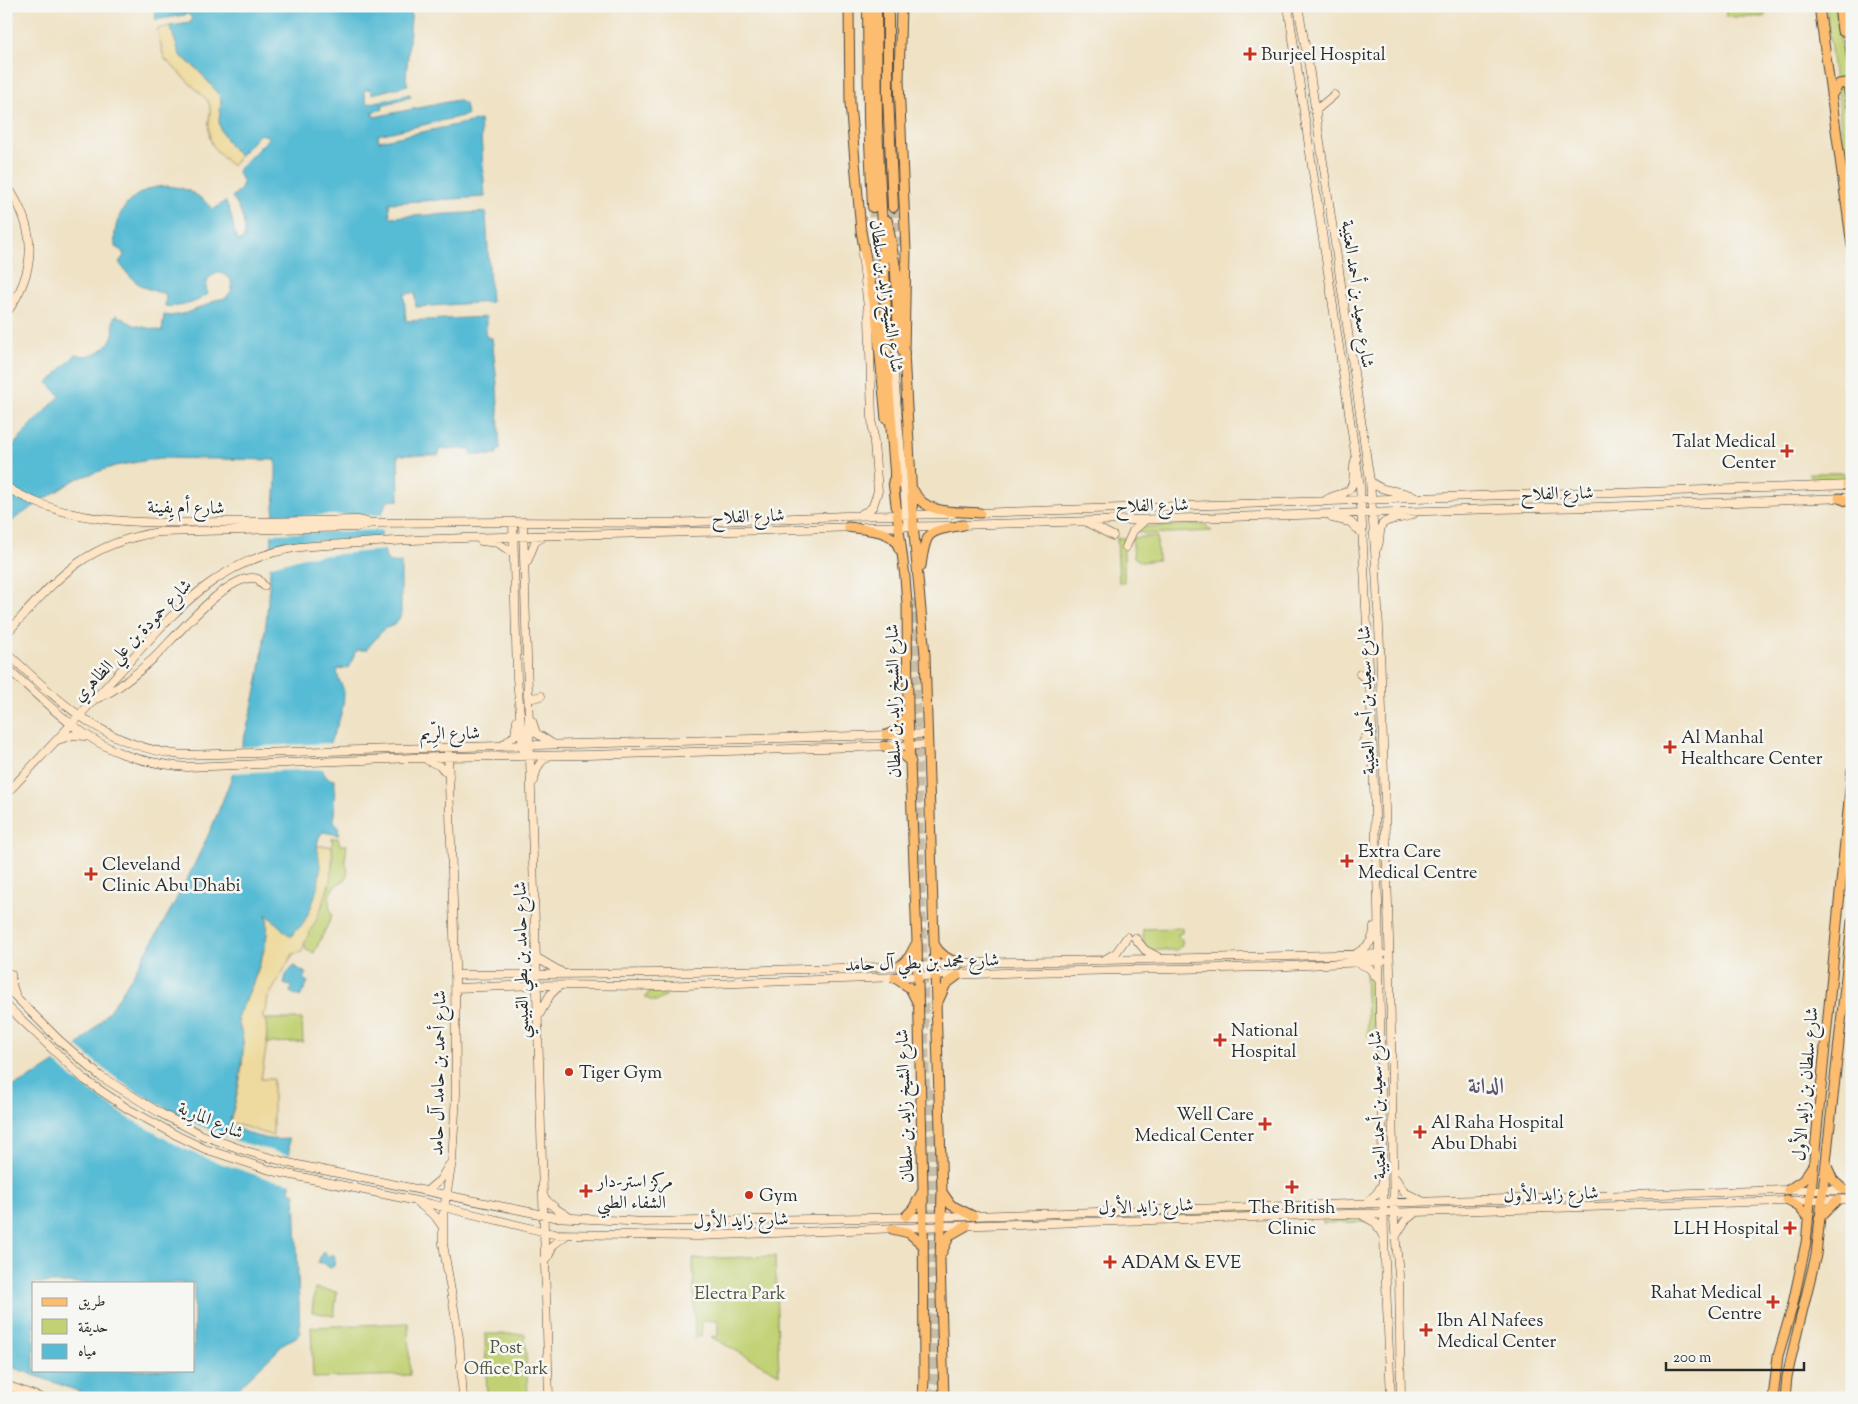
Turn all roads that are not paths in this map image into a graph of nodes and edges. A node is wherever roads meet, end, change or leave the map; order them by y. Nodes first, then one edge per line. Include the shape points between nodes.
1 (849, 6) edge
2 (855, 6) edge
3 (868, 6) edge
4 (876, 6) edge
5 (881, 6) edge
6 (888, 6) edge
7 (901, 6) edge
8 (1288, 6) edge
9 (1298, 6) edge
10 (1819, 6) edge
11 (1839, 6) edge
12 (1846, 6) edge
13 (1850, 49) junction
14 (1852, 64) edge
15 (850, 78) junction
16 (1334, 95) dead end
17 (1831, 96) junction
18 (1852, 107) edge
19 (1315, 111) junction
20 (6, 184) edge
21 (872, 207) tunnel mouth
22 (894, 207) tunnel mouth
23 (861, 231) junction
24 (1852, 246) edge
25 (6, 314) edge
26 (904, 353) junction
27 (887, 358) junction
28 (1357, 456) junction
29 (1370, 480) junction
30 (1850, 484) edge
31 (912, 485) junction
32 (6, 486) edge
33 (895, 486) junction
34 (1224, 495) dead end
35 (1416, 498) junction
36 (1839, 498) junction
37 (1852, 498) edge
38 (1361, 500) junction
39 (1372, 500) junction
40 (1325, 501) junction
41 (1852, 502) edge
42 (1224, 505) junction
43 (1417, 512) junction
44 (980, 513) junction
45 (1373, 513) junction
46 (1324, 514) junction
47 (1362, 514) junction
48 (905, 515) junction
49 (846, 516) junction
50 (1144, 521) junction
51 (512, 522) junction
52 (524, 522) junction
53 (1084, 522) junction
54 (372, 523) junction
55 (962, 525) junction
56 (899, 526) junction
57 (914, 526) junction
58 (848, 527) junction
59 (1363, 534) junction
60 (513, 536) junction
61 (524, 536) junction
62 (548, 536) junction
63 (1113, 536) dead end
64 (454, 539) junction
65 (1126, 547) dead end
66 (1375, 550) junction
67 (514, 554) junction
68 (525, 568) junction
69 (905, 577) junction
70 (919, 581) junction
71 (264, 586) dead end
72 (6, 634) edge
73 (6, 652) edge
74 (6, 667) edge
75 (1360, 674) dead end
76 (517, 678) junction
77 (1370, 682) junction
78 (528, 694) junction
79 (541, 696) dead end
80 (91, 702) junction
81 (908, 712) junction
82 (78, 716) junction
83 (529, 718) junction
84 (72, 724) junction
85 (93, 726) junction
86 (1372, 727) junction
87 (909, 734) junction
88 (927, 734) junction
89 (891, 735) junction
90 (89, 737) junction
91 (56, 740) junction
92 (1363, 742) dead end
93 (556, 745) junction
94 (927, 745) junction
95 (501, 746) junction
96 (526, 746) junction
97 (884, 746) junction
98 (895, 746) junction
99 (910, 746) junction
100 (448, 748) junction
101 (551, 755) junction
102 (526, 756) junction
103 (449, 757) junction
104 (420, 758) junction
105 (911, 762) junction
106 (1852, 769) edge
107 (449, 775) junction
108 (6, 794) edge
109 (531, 794) junction
110 (1378, 903) junction
111 (1852, 921) edge
112 (933, 940) junction
113 (917, 941) junction
114 (1356, 954) junction
115 (1389, 957) junction
116 (537, 958) junction
117 (1197, 958) junction
118 (1378, 958) junction
119 (1162, 959) junction
120 (1102, 961) junction
121 (1354, 962) junction
122 (961, 963) junction
123 (934, 965) junction
124 (899, 966) junction
125 (918, 966) junction
126 (1198, 969) junction
127 (11, 974) dead end
128 (537, 974) junction
129 (565, 974) junction
130 (586, 974) junction
131 (455, 975) junction
132 (957, 976) junction
133 (934, 977) junction
134 (895, 978) junction
135 (918, 978) junction
136 (1379, 980) junction
137 (538, 985) junction
138 (561, 986) junction
139 (6, 987) edge
140 (455, 988) junction
141 (17, 997) junction
142 (918, 1004) junction
143 (6, 1005) edge
144 (936, 1009) junction
145 (538, 1017) junction
146 (1390, 1025) junction
147 (1399, 1034) dead end
148 (1815, 1160) junction
149 (452, 1161) junction
150 (1825, 1163) junction
151 (1394, 1176) junction
152 (1384, 1181) junction
153 (923, 1189) junction
154 (428, 1190) junction
155 (1788, 1190) junction
156 (1812, 1190) junction
157 (1822, 1190) junction
158 (1848, 1190) edge
159 (942, 1192) junction
160 (447, 1195) junction
161 (544, 1198) junction
162 (1852, 1199) edge
163 (1787, 1200) junction
164 (1810, 1200) junction
165 (1820, 1200) junction
166 (1837, 1200) junction
167 (414, 1201) junction
168 (1424, 1202) junction
169 (1365, 1204) junction
170 (1384, 1204) junction
171 (1395, 1204) junction
172 (444, 1208) junction
173 (1416, 1212) junction
174 (1384, 1213) junction
175 (1394, 1213) junction
176 (1360, 1214) junction
177 (545, 1216) junction
178 (906, 1216) junction
179 (973, 1216) junction
180 (923, 1217) junction
181 (941, 1217) junction
182 (573, 1218) junction
183 (1808, 1218) junction
184 (1819, 1218) junction
185 (966, 1226) junction
186 (443, 1227) junction
187 (940, 1227) junction
188 (923, 1228) junction
189 (892, 1229) junction
190 (545, 1233) junction
191 (567, 1235) junction
192 (1396, 1236) junction
193 (1384, 1238) junction
194 (923, 1245) junction
195 (546, 1262) junction
196 (940, 1262) junction
197 (1379, 1289) dead end
198 (1388, 1295) junction
199 (1786, 1299) dead end
200 (1792, 1308) junction
201 (924, 1380) junction
202 (6, 1385) edge
203 (1786, 1396) edge
204 (1772, 1397) edge
205 (42, 1398) edge
206 (463, 1398) edge
207 (550, 1398) edge
208 (922, 1398) edge
209 (929, 1398) edge
210 (944, 1398) edge
211 (1391, 1398) edge
212 (1401, 1398) edge

1 - 15 main road, شارع الشيخ زايد بن سلطان
2 - 15 main road via 855,56
3 - 21 highway, شارع الشيخ زايد بن سلطان
4 - 27 highway via 877,124
5 - 26 highway via 886,209 896,273 899,340
6 - 22 highway, شارع الشيخ زايد بن سلطان via 888,95
7 - 26 main road, شارع الشيخ زايد بن سلطان via 899,80 906,252
8 - 28 main road, شارع سعيد بن أحمد العتيبة
9 - 19 main road, شارع سعيد بن أحمد العتيبة
10 - 17 main road
11 - 13 main road via 1844,38
12 - 13 main road
13 - 14 main road
15 - 23 main road, شارع الشيخ زايد بن سلطان
16 - 19 main road
17 - 18 main road via 1839,84 1845,83
17 - 24 main road
19 - 29 main road, شارع سعيد بن أحمد العتيبة
20 - 25 main road via 24,216 30,251 19,293
23 - 33 main road, شارع الشيخ زايد بن سلطان via 876,314 890,470
23 - 49 main road via 878,491 875,504 869,510
26 - 31 main road, شارع الشيخ زايد بن سلطان
27 - 33 highway
27 - 48 main road via 894,376
28 - 38 main road, شارع سعيد بن أحمد العتيبة
28 - 40 main road via 1350,488
29 - 35 main road via 1381,489 1404,492
29 - 39 main road, شارع سعيد بن أحمد العتيبة
30 - 35 main road, شارع الفلاح
31 - 44 main road via 916,496 928,506
31 - 48 main road, شارع الشيخ زايد بن سلطان
32 - 54 main road, شارع أم يِفينة via 52,509 98,519 198,523 358,520
33 - 48 main road, شارع الشيخ زايد بن سلطان
34 - 42 main road
35 - 39 main road, شارع الفلاح
36 - 37 main road, شارع الفلاح
36 - 41 main road
36 - 43 main road, شارع الفلاح
38 - 39 main road, شارع الفلاح
38 - 40 main road, شارع الفلاح
38 - 47 main road, شارع سعيد بن أحمد العتيبة
39 - 45 main road, شارع سعيد بن أحمد العتيبة
40 - 42 main road, شارع الفلاح
42 - 44 main road, شارع الفلاح
43 - 45 main road, شارع الفلاح
43 - 66 main road via 1384,523 1380,530 1380,543
44 - 48 main road, شارع الفلاح
45 - 47 main road, شارع الفلاح
45 - 66 main road, شارع سعيد بن أحمد العتيبة
46 - 47 main road, شارع الفلاح
46 - 50 main road, شارع الفلاح
46 - 59 main road via 1350,522
47 - 59 main road, شارع سعيد بن أحمد العتيبة
48 - 49 main road, شارع الفلاح
48 - 56 main road, شارع الشيخ زايد بن سلطان
48 - 57 main road, شارع الشيخ زايد بن سلطان
49 - 52 main road, شارع الفلاح via 668,524
50 - 53 main road, شارع الفلاح
50 - 65 main road via 1133,531
51 - 52 main road, شارع الفلاح
51 - 54 main road, شارع الفلاح
51 - 60 main road, شارع حامد بن بطي القبيسي
52 - 61 main road, شارع حامد بن بطي القبيسي
53 - 55 main road, شارع الفلاح
53 - 63 main road
54 - 72 main road via 360,527 169,531 131,538 97,551 70,567
55 - 57 main road, شارع الفلاح
55 - 70 main road via 928,536
56 - 57 main road, شارع الفلاح
56 - 58 main road, شارع الفلاح
56 - 69 main road, شارع الشيخ زايد بن سلطان
57 - 70 main road, شارع الشيخ زايد بن سلطان
58 - 62 main road, شارع الفلاح via 587,538
58 - 69 main road via 894,538
59 - 77 main road, شارع سعيد بن أحمد العتيبة
60 - 61 main road, شارع الفلاح
60 - 64 main road, شارع الفلاح
60 - 67 main road, شارع حامد بن بطي القبيسي
61 - 62 main road, شارع الفلاح
61 - 68 main road, شارع حامد بن بطي القبيسي
62 - 68 main road via 535,542
64 - 67 main road via 495,542
64 - 80 main road, شارع حمودة بن علي الظاهري via 300,547 248,560 218,576 192,596
66 - 115 main road, شارع سعيد بن أحمد العتيبة
67 - 76 main road, شارع حامد بن بطي القبيسي
68 - 78 main road, شارع حامد بن بطي القبيسي
69 - 81 main road, شارع الشيخ زايد بن سلطان
70 - 88 main road, شارع الشيخ زايد بن سلطان
71 - 80 main road via 258,579 250,577 234,584 195,615 144,667
73 - 82 main road, شارع الرِّيم
74 - 84 main road, شارع الرِّيم
75 - 77 main road
76 - 95 main road via 517,728 515,735
76 - 96 main road, شارع حامد بن بطي القبيسي
77 - 86 main road, شارع سعيد بن أحمد العتيبة
78 - 79 main road via 535,698
78 - 83 main road, شارع حامد بن بطي القبيسي
80 - 82 main road, شارع حمودة بن علي الظاهري
80 - 85 main road
81 - 87 main road, شارع الشيخ زايد بن سلطان
81 - 89 main road via 899,730
82 - 84 main road, شارع حمودة بن علي الظاهري
82 - 85 main road, شارع الرِّيم
83 - 93 main road via 536,733
83 - 96 main road, شارع حامد بن بطي القبيسي
84 - 90 main road, شارع الرِّيم
84 - 91 main road, شارع حمودة بن علي الظاهري
85 - 100 main road, شارع الرِّيم via 136,746 182,755
86 - 92 main road
86 - 110 main road, شارع سعيد بن أحمد العتيبة
87 - 88 main road, شارع الرِّيم
87 - 89 main road, شارع الرِّيم
87 - 99 main road, شارع الشيخ زايد بن سلطان
88 - 94 main road, شارع الشيخ زايد بن سلطان
89 - 93 main road, شارع الرِّيم
89 - 98 main road via 898,741
90 - 91 main road via 73,735
90 - 104 main road, شارع الرِّيم via 133,758 187,767
91 - 108 main road, شارع حمودة بن علي الظاهري
93 - 96 main road, شارع الرِّيم
93 - 101 main road via 551,749
94 - 99 main road, شارع الرِّيم
94 - 112 main road, شارع الشيخ زايد بن سلطان
95 - 96 main road, شارع الرِّيم
95 - 100 main road, شارع الرِّيم
96 - 102 main road, شارع حامد بن بطي القبيسي
97 - 98 main road, شارع الرِّيم
97 - 101 main road, شارع الرِّيم
97 - 105 main road
98 - 99 main road, شارع الرِّيم
99 - 105 main road, شارع الشيخ زايد بن سلطان
100 - 103 main road, شارع أحمد بن حامد آل حامد
101 - 102 main road, شارع الرِّيم
101 - 109 main road via 537,767
102 - 103 main road, شارع الرِّيم
102 - 109 main road, شارع حامد بن بطي القبيسي
103 - 104 main road, شارع الرِّيم
103 - 107 main road, شارع أحمد بن حامد آل حامد
104 - 107 main road via 436,764
105 - 113 main road, شارع الشيخ زايد بن سلطان
106 - 148 main road, شارع سلطان بن زايد الأول
107 - 131 main road, شارع أحمد بن حامد آل حامد
109 - 116 main road, شارع حامد بن بطي القبيسي
110 - 114 main road via 1374,911 1372,939
110 - 118 main road, شارع سعيد بن أحمد العتيبة
111 - 150 main road, شارع سلطان بن زايد الأول
112 - 122 main road via 942,955
112 - 123 main road, شارع الشيخ زايد بن سلطان
113 - 124 main road via 909,957
113 - 125 main road, شارع الشيخ زايد بن سلطان
114 - 117 main road, شارع محمد بن بطي آل حامد
114 - 118 main road, شارع محمد بن بطي آل حامد
115 - 118 main road, شارع محمد بن بطي آل حامد
115 - 146 main road, شارع سعيد بن أحمد العتيبة
116 - 128 main road, شارع حامد بن بطي القبيسي
116 - 129 main road
117 - 119 main road, شارع محمد بن بطي آل حامد
117 - 126 main road
118 - 121 main road, شارع محمد بن بطي آل حامد
118 - 136 main road, شارع سعيد بن أحمد العتيبة
119 - 120 main road, شارع محمد بن بطي آل حامد
119 - 120 main road via 1131,937 1116,953
120 - 122 main road, شارع محمد بن بطي آل حامد
121 - 126 main road, شارع محمد بن بطي آل حامد
121 - 136 main road via 1369,968
122 - 123 main road, شارع محمد بن بطي آل حامد
123 - 125 main road, شارع محمد بن بطي آل حامد
123 - 133 main road, شارع الشيخ زايد بن سلطان
124 - 125 main road, شارع محمد بن بطي آل حامد
124 - 130 main road, شارع محمد بن بطي آل حامد
125 - 135 main road, شارع الشيخ زايد بن سلطان
126 - 132 main road, شارع محمد بن بطي آل حامد
127 - 141 main road
128 - 129 main road, شارع محمد بن بطي آل حامد
128 - 131 main road, شارع محمد بن بطي آل حامد
128 - 137 main road, شارع حامد بن بطي القبيسي
129 - 130 main road, شارع محمد بن بطي آل حامد
130 - 138 main road via 564,979
131 - 140 main road, شارع أحمد بن حامد آل حامد
132 - 133 main road, شارع محمد بن بطي آل حامد
132 - 144 main road via 946,984
133 - 135 main road, شارع محمد بن بطي آل حامد
133 - 144 main road, شارع الشيخ زايد بن سلطان
134 - 135 main road, شارع محمد بن بطي آل حامد
134 - 138 main road, شارع محمد بن بطي آل حامد
134 - 142 main road via 910,988
135 - 142 main road, شارع الشيخ زايد بن سلطان
136 - 152 main road, شارع سعيد بن أحمد العتيبة
137 - 138 main road, شارع محمد بن بطي آل حامد
137 - 140 main road, شارع محمد بن بطي آل حامد
137 - 145 main road, شارع حامد بن بطي القبيسي
138 - 145 main road via 550,995
139 - 141 main road, شارع المارِية
140 - 149 main road, شارع أحمد بن حامد آل حامد via 456,1094
141 - 154 main road, شارع المارِية via 100,1076 185,1127 270,1158
142 - 153 main road, شارع الشيخ زايد بن سلطان
143 - 167 main road, شارع المارِية via 85,1080 128,1109 205,1149 252,1165
144 - 159 main road, شارع الشيخ زايد بن سلطان
145 - 161 main road, شارع حامد بن بطي القبيسي
146 - 147 main road
146 - 151 main road, شارع سعيد بن أحمد العتيبة
148 - 155 main road via 1806,1177
148 - 156 main road, شارع سلطان بن زايد الأول
149 - 154 main road via 440,1180
149 - 160 main road, شارع أحمد بن حامد آل حامد
150 - 157 main road, شارع سلطان بن زايد الأول
150 - 158 main road via 1833,1180
151 - 168 main road via 1404,1192
151 - 171 main road, شارع سعيد بن أحمد العتيبة
152 - 169 main road
152 - 170 main road, شارع سعيد بن أحمد العتيبة
153 - 178 main road
153 - 180 main road, شارع الشيخ زايد بن سلطان
154 - 160 main road, شارع المارِية
155 - 156 main road, شارع زايد الأول
155 - 168 main road, شارع زايد الأول
156 - 157 main road, شارع زايد الأول
156 - 164 main road, شارع سلطان بن زايد الأول
157 - 158 main road, شارع زايد الأول
157 - 165 main road, شارع سلطان بن زايد الأول
159 - 179 main road via 951,1205
159 - 181 main road, شارع الشيخ زايد بن سلطان
160 - 172 main road, شارع أحمد بن حامد آل حامد
160 - 177 main road, شارع زايد الأول
161 - 177 main road, شارع حامد بن بطي القبيسي
161 - 182 main road
162 - 166 main road, شارع زايد الأول
163 - 164 main road, شارع زايد الأول
163 - 173 main road, شارع زايد الأول
163 - 183 main road
164 - 165 main road, شارع زايد الأول
164 - 183 main road, شارع سلطان بن زايد الأول
165 - 166 main road, شارع زايد الأول
165 - 184 main road, شارع سلطان بن زايد الأول
166 - 184 main road
167 - 172 main road, شارع المارِية
167 - 186 main road via 435,1216
168 - 171 main road, شارع زايد الأول
169 - 170 main road, شارع زايد الأول
169 - 179 main road, شارع زايد الأول
170 - 171 main road, شارع زايد الأول
170 - 174 main road, شارع سعيد بن أحمد العتيبة
171 - 175 main road, شارع سعيد بن أحمد العتيبة
172 - 186 main road, شارع أحمد بن حامد آل حامد
172 - 190 main road, شارع زايد الأول
173 - 175 main road, شارع زايد الأول
173 - 192 main road via 1405,1221
174 - 175 main road, شارع زايد الأول
174 - 176 main road, شارع زايد الأول
174 - 193 main road, شارع سعيد بن أحمد العتيبة
175 - 192 main road, شارع سعيد بن أحمد العتيبة
176 - 185 main road, شارع زايد الأول
176 - 193 main road via 1376,1223
177 - 182 main road, شارع زايد الأول
177 - 190 main road, شارع حامد بن بطي القبيسي
178 - 180 main road, شارع زايد الأول
178 - 182 main road, شارع زايد الأول via 645,1222
179 - 181 main road, شارع زايد الأول
180 - 181 main road, شارع زايد الأول
180 - 188 main road, شارع الشيخ زايد بن سلطان
181 - 187 main road, شارع الشيخ زايد بن سلطان
183 - 200 main road, شارع سلطان بن زايد الأول
184 - 203 main road, شارع سلطان بن زايد الأول via 1811,1295 1786,1377
185 - 187 main road, شارع زايد الأول
185 - 196 main road via 950,1235
186 - 206 main road, شارع أحمد بن حامد آل حامد via 444,1260 459,1338
187 - 188 main road, شارع زايد الأول
187 - 196 main road, شارع الشيخ زايد بن سلطان
188 - 189 main road, شارع زايد الأول
188 - 194 main road, شارع الشيخ زايد بن سلطان
189 - 191 main road, شارع زايد الأول via 698,1236
189 - 194 main road via 909,1233
190 - 191 main road, شارع زايد الأول
190 - 195 main road, شارع حامد بن بطي القبيسي
191 - 195 main road via 553,1245
192 - 212 main road, شارع سعيد بن أحمد العتيبة
193 - 198 main road, شارع سعيد بن أحمد العتيبة
194 - 201 main road, شارع الشيخ زايد بن سلطان
195 - 207 main road, شارع حامد بن بطي القبيسي
196 - 210 main road, شارع الشيخ زايد بن سلطان
197 - 198 main road
198 - 211 main road, شارع سعيد بن أحمد العتيبة
199 - 200 main road
200 - 204 main road, شارع سلطان بن زايد الأول via 1778,1356
201 - 208 main road, شارع الشيخ زايد بن سلطان
201 - 209 main road
202 - 205 main road

